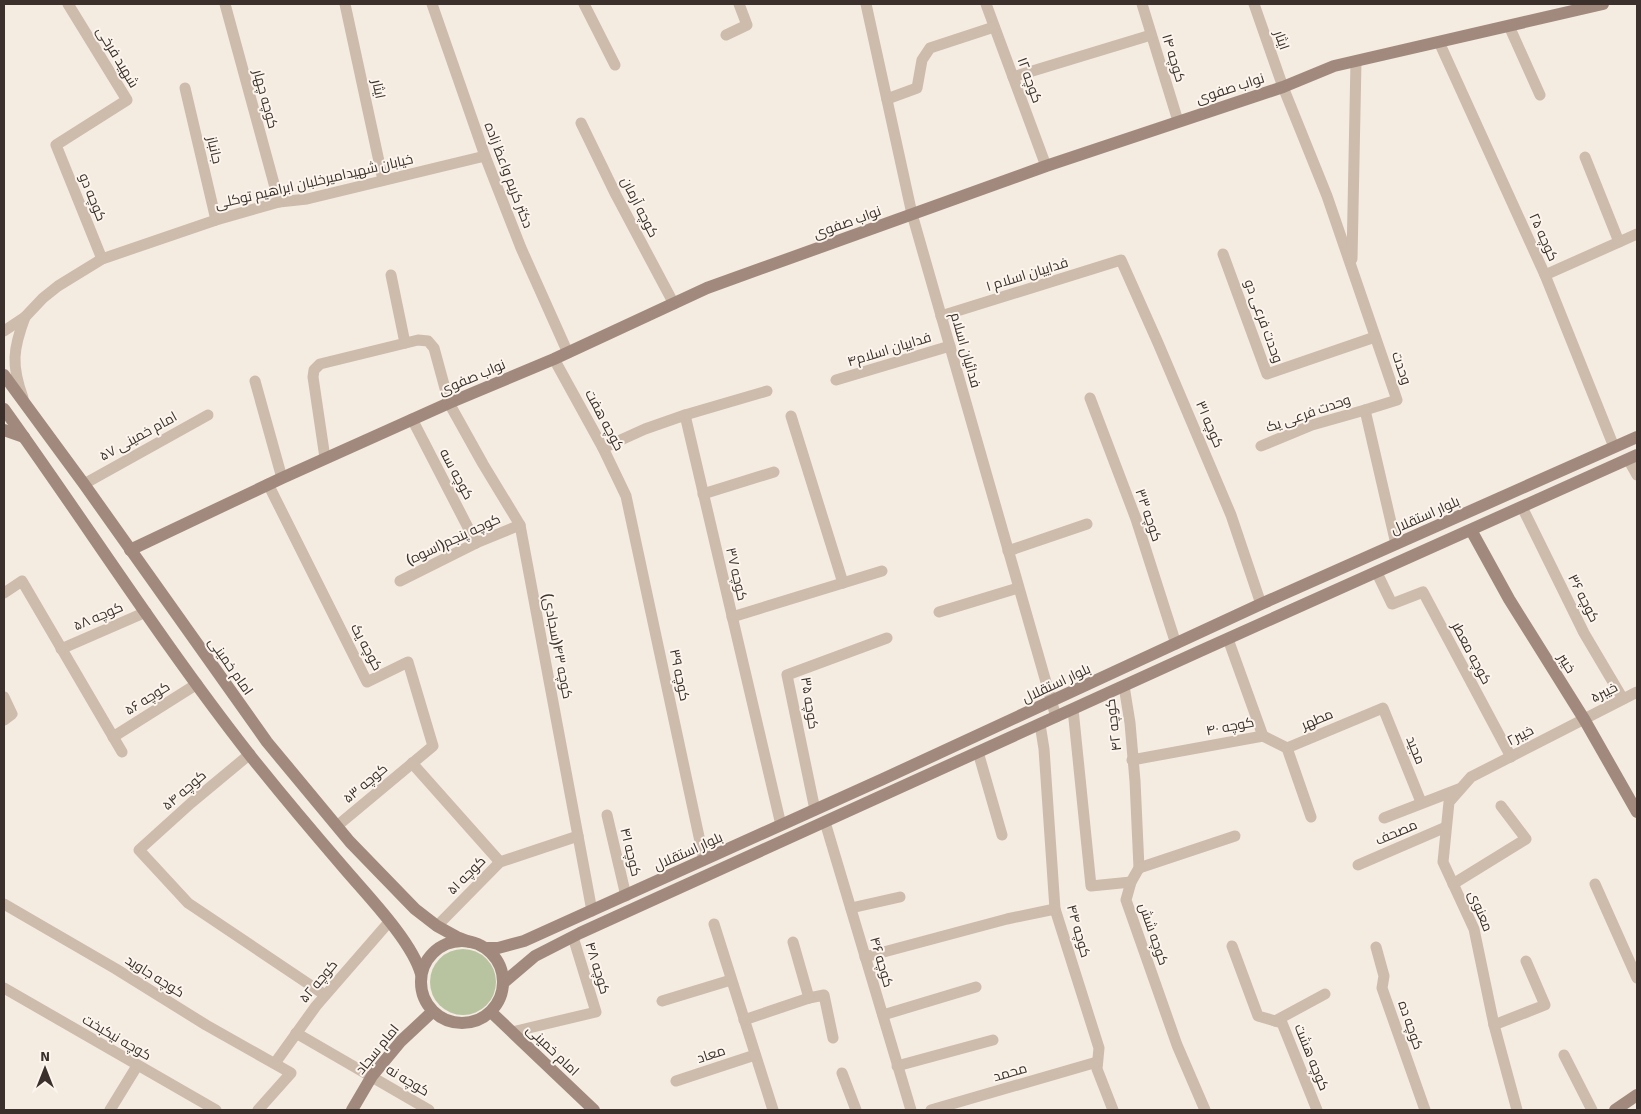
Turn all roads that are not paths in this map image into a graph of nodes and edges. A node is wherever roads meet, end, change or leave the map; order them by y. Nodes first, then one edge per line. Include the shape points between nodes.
1 (68, 4) edge
2 (225, 4) edge
3 (345, 4) edge
4 (432, 4) edge
5 (584, 4) edge
6 (739, 4) edge
7 (866, 4) edge
8 (986, 4) edge
9 (1142, 4) edge
10 (1254, 4) edge
11 (1603, 4) edge
12 (1509, 26) junction
13 (994, 27) junction
14 (726, 35) dead end
15 (1151, 35) junction
16 (1440, 42) junction
17 (1356, 61) junction
18 (615, 65) dead end
19 (1013, 77) junction
20 (1282, 87) junction
21 (185, 88) dead end
22 (1540, 95) dead end
23 (887, 99) junction
24 (1178, 121) junction
25 (581, 123) dead end
26 (56, 145) joint
27 (485, 156) junction
28 (1585, 157) dead end
29 (1046, 166) junction
30 (383, 180) junction
31 (279, 202) junction
32 (912, 214) junction
33 (216, 220) junction
34 (1637, 234) edge
35 (1619, 242) junction
36 (1223, 254) dead end
37 (102, 259) junction
38 (1121, 260) joint
39 (1352, 269) junction
40 (391, 275) dead end
41 (1545, 275) junction
42 (674, 304) junction
43 (941, 316) junction
44 (25, 317) junction
45 (4, 331) edge
46 (1375, 337) junction
47 (404, 343) junction
48 (950, 346) junction
49 (568, 353) junction
50 (554, 359) junction
51 (4, 375) edge
52 (836, 380) dead end
53 (255, 382) dead end
54 (767, 391) dead end
55 (1090, 398) dead end
56 (449, 403) junction
57 (27, 406) junction
58 (4, 409) edge
59 (1365, 410) junction
60 (685, 414) junction
61 (208, 415) dead end
62 (791, 416) dead end
63 (412, 420) junction
64 (4, 430) edge
65 (1637, 437) edge
66 (24, 438) junction
67 (1261, 446) dead end
68 (1614, 447) junction
69 (603, 448) junction
70 (1632, 457) edge
71 (325, 458) junction
72 (774, 472) dead end
73 (1637, 476) edge
74 (282, 478) junction
75 (84, 484) junction
76 (268, 484) junction
77 (703, 494) junction
78 (626, 496) joint
79 (1522, 507) junction
80 (1087, 524) dead end
81 (520, 525) junction
82 (1471, 530) junction
83 (476, 543) junction
84 (1396, 544) junction
85 (130, 550) junction
86 (1008, 551) junction
87 (882, 571) dead end
88 (1377, 573) junction
89 (400, 581) dead end
90 (844, 583) junction
91 (1018, 588) junction
92 (4, 593) edge
93 (1260, 604) junction
94 (146, 612) junction
95 (939, 612) dead end
96 (732, 617) junction
97 (887, 638) dead end
98 (1228, 639) junction
99 (1176, 644) junction
100 (61, 648) junction
101 (197, 684) junction
102 (1124, 686) junction
103 (1637, 692) edge
104 (4, 697) edge
105 (1623, 699) junction
106 (1051, 702) junction
107 (1383, 708) joint
108 (1073, 709) junction
109 (1056, 717) junction
110 (1584, 719) junction
111 (4, 720) edge
112 (1040, 724) junction
113 (1263, 736) junction
114 (113, 737) junction
115 (1287, 748) junction
116 (122, 752) dead end
117 (978, 752) junction
118 (250, 754) junction
119 (1511, 757) junction
120 (1132, 760) junction
121 (412, 763) junction
122 (1471, 777) joint
123 (1462, 788) junction
124 (1421, 802) junction
125 (1501, 806) dead end
126 (815, 810) junction
127 (1637, 812) edge
128 (607, 815) dead end
129 (1311, 817) dead end
130 (1384, 818) dead end
131 (825, 822) junction
132 (781, 825) junction
133 (337, 826) junction
134 (1446, 827) junction
135 (578, 836) junction
136 (1002, 836) dead end
137 (1235, 836) dead end
138 (704, 860) junction
139 (500, 862) junction
140 (1358, 865) dead end
141 (1139, 868) junction
142 (1130, 882) junction
143 (1453, 884) junction
144 (1595, 884) dead end
145 (626, 896) junction
146 (900, 897) dead end
147 (4, 904) edge
148 (851, 908) junction
149 (1056, 909) junction
150 (592, 911) junction
151 (389, 922) junction
152 (714, 924) dead end
153 (437, 926) junction
154 (573, 937) junction
155 (470, 942) junction
156 (793, 942) dead end
157 (1232, 946) dead end
158 (486, 948) junction
159 (1376, 948) dead end
160 (865, 957) junction
161 (1526, 961) dead end
162 (421, 974) junction
163 (1637, 978) edge
164 (732, 980) junction
165 (503, 983) junction
166 (976, 987) dead end
167 (4, 988) edge
168 (1324, 994) dead end
169 (325, 995) junction
170 (809, 998) junction
171 (662, 1001) dead end
172 (432, 1012) junction
173 (491, 1012) junction
174 (882, 1015) junction
175 (744, 1020) junction
176 (1275, 1021) junction
177 (1494, 1025) junction
178 (512, 1032) junction
179 (296, 1033) junction
180 (833, 1038) dead end
181 (993, 1040) dead end
182 (1564, 1054) dead end
183 (755, 1056) junction
184 (1097, 1062) junction
185 (275, 1063) junction
186 (137, 1066) junction
187 (897, 1066) junction
188 (842, 1073) dead end
189 (372, 1076) junction
190 (676, 1081) dead end
191 (1637, 1095) edge
192 (110, 1110) edge
193 (216, 1110) edge
194 (258, 1110) edge
195 (352, 1110) edge
196 (429, 1110) edge
197 (594, 1110) edge
198 (773, 1110) edge
199 (856, 1110) edge
200 (911, 1110) edge
201 (931, 1110) edge
202 (1114, 1110) edge
203 (1205, 1110) edge
204 (1318, 1110) edge
205 (1425, 1110) edge
206 (1517, 1110) edge
207 (1592, 1110) edge
208 (1615, 1110) edge

1 - 26 street, شهید فرخی via 126,100
2 - 31 street, کوچه چهار
3 - 30 street, ایثار
4 - 27 street, دکتر کریم واعظ زاده
5 - 18 street
6 - 14 street via 747,25
7 - 23 street, فدائیان اسلام
8 - 13 street, کوچه ۱۲
9 - 15 street, کوچه ۱۴
10 - 20 street, ایثار
11 - 12 main road, نواب صفوی
12 - 16 main road, نواب صفوی
12 - 22 street
13 - 19 street, کوچه ۱۲
13 - 23 street via 930,48 922,60 917,88
15 - 19 street
15 - 24 street, کوچه ۱۴
16 - 17 main road, نواب صفوی
16 - 41 street, کوچه ۲۵
17 - 20 main road, نواب صفوی via 1334,66
17 - 39 street, وحدت
19 - 29 street, کوچه ۱۲
20 - 24 main road, نواب صفوی
20 - 39 street, وحدت via 1328,196
21 - 33 street, جانباز
23 - 32 street, فدائیان اسلام
24 - 29 main road, نواب صفوی
25 - 42 street, کوچه آرمان
26 - 37 street, کوچه دو
27 - 30 street, خیابان شهیدامیرخلبان ابراهیم توکلی
27 - 49 street, دکتر کریم واعظ زاده via 521,248
28 - 35 street
29 - 32 main road, نواب صفوی
30 - 31 street, خیابان شهیدامیرخلبان ابراهیم توکلی via 307,199
31 - 33 street, خیابان شهیدامیرخلبان ابراهیم توکلی
32 - 42 main road, نواب صفوی via 707,288
32 - 43 street, فدائیان اسلام
33 - 37 street, خیابان شهیدامیرخلبان ابراهیم توکلی
34 - 35 street
35 - 41 street
36 - 46 street, وحدت فرعی دو via 1267,374
37 - 44 street, خیابان شهیدامیرخلبان ابراهیم توکلی via 58,286
38 - 43 street, فداییان اسلام ۱
38 - 93 street, کوچه ۳۱ via 1231,515
39 - 46 street, وحدت
40 - 47 street
41 - 68 street, کوچه ۲۵
42 - 49 main road, نواب صفوی
43 - 48 street, فدائیان اسلام
44 - 45 street
44 - 57 street via 16,341 14,363
46 - 59 street, وحدت via 1397,400
47 - 56 street, کوچه ۴۳(سجادی) via 428,341 434,348
47 - 71 street via 320,364 314,370
48 - 52 street, فداییان اسلام۴
48 - 86 street, فدائیان اسلام
49 - 50 main road, نواب صفوی
50 - 56 main road, نواب صفوی
50 - 69 street, کوچه هفت
51 - 57 main road, امام خمینی
53 - 74 street
54 - 60 street
55 - 99 street, کوچه ۳۳ via 1136,519
56 - 63 main road, نواب صفوی
56 - 81 street, کوچه ۴۳(سجادی)
57 - 75 main road, امام خمینی
58 - 66 main road
59 - 67 street, وحدت فرعی یک via 1312,425
59 - 84 street
60 - 69 street
60 - 77 street, کوچه ۳۷
61 - 75 street, امام خمینی ۵۷
62 - 90 street
63 - 71 main road, نواب صفوی
63 - 83 street, کوچه سه
64 - 66 main road
65 - 68 main road, بلوار استقلال
66 - 94 main road
68 - 84 main road, بلوار استقلال
69 - 78 street, کوچه هفت
70 - 73 street
70 - 79 main road
71 - 74 main road, نواب صفوی
72 - 77 street
74 - 76 main road, نواب صفوی
75 - 85 main road, امام خمینی
76 - 85 main road, نواب صفوی
76 - 121 street, کوچه یک via 367,682 408,662 433,746
77 - 96 street, کوچه ۳۷
78 - 138 street, کوچه ۳۹
79 - 82 main road
79 - 105 street, کوچه ۳۶ via 1584,632
80 - 86 street
81 - 83 street, کوچه پنجم(اسوه)
81 - 135 street, کوچه ۴۳(سجادی)
82 - 88 main road
82 - 110 main road, خیبر via 1509,599
83 - 89 street, کوچه پنجم(اسوه)
84 - 93 main road, بلوار استقلال
85 - 133 main road, امام خمینی via 267,742
86 - 91 street, فدائیان اسلام
87 - 90 street
88 - 98 main road
88 - 119 street, کوچه معطر via 1392,604 1423,592
90 - 96 street
91 - 95 street
91 - 106 street, فدائیان اسلام
92 - 100 street via 22,581
93 - 99 main road, بلوار استقلال
94 - 100 street, کوچه ۵۸
94 - 101 main road
96 - 132 street, کوچه ۳۷
97 - 126 street, کوچه ۳۵ via 787,675
98 - 102 main road
98 - 113 street, کوچه ۴۰
99 - 106 main road, بلوار استقلال
100 - 114 street
101 - 114 street, کوچه ۵۶
101 - 118 main road
102 - 108 main road
102 - 120 street, کوچه ۴۲
103 - 105 street, خیبر۵
104 - 111 street via 12,714
105 - 110 street, خیبر۵
106 - 109 street, فدائیان اسلام
106 - 126 main road, بلوار استقلال
107 - 115 street, مطهر
107 - 124 street, مجید
108 - 109 main road
108 - 142 street via 1091,886
109 - 112 main road
110 - 119 street, خیبر۲
110 - 127 main road, خیبر
112 - 117 main road
112 - 149 street, کوچه ۴۴
113 - 115 street
113 - 120 street, کوچه ۴۰
114 - 116 street
115 - 129 street
117 - 131 main road
117 - 136 street
118 - 151 main road
118 - 169 street, کوچه ۵۴ via 138,850 188,903
119 - 122 street, خیبر۲
120 - 141 street
121 - 133 street, کوچه ۵۳
121 - 139 street
122 - 123 street, معنوی
123 - 124 street
123 - 134 street, معنوی via 1449,802
124 - 130 street
125 - 143 street via 1526,839
126 - 132 main road, بلوار استقلال
128 - 145 street, کوچه ۴۱
131 - 148 street, کوچه ۴۶
131 - 154 main road
132 - 138 main road, بلوار استقلال
133 - 153 main road, امام خمینی via 415,910
134 - 140 street, مصحف
134 - 143 street, معنوی via 1443,862
135 - 139 street, کوچه ۵۱
135 - 150 street, کوچه ۴۳(سجادی)
137 - 141 street
138 - 145 main road, بلوار استقلال
139 - 153 street, کوچه ۵۱
141 - 142 street, کوچه شش
142 - 203 street, کوچه شش via 1126,900 1176,1045
143 - 177 street, معنوی via 1474,929
144 - 163 street
145 - 150 main road, بلوار استقلال
146 - 148 street
147 - 185 street, کوچه جاوید
148 - 160 street, کوچه ۴۶
149 - 160 street
149 - 184 street, کوچه ۴۴ via 1099,1048
150 - 158 main road, بلوار استقلال via 524,941
151 - 162 main road via 412,953
151 - 169 street, کوچه ۵۲
152 - 164 street
153 - 155 main road, امام خمینی
154 - 165 main road via 536,956
154 - 178 street, کوچه ۴۸ via 596,1012
155 - 158 main road
155 - 162 main road via 444,944 429,957
156 - 170 street
157 - 176 street, کوچه هشت via 1258,1016
158 - 165 main road via 502,970
159 - 205 street, کوچه ده via 1384,976 1382,988
160 - 174 street, کوچه ۴۶
161 - 177 street via 1545,1005
162 - 172 main road via 420,988
164 - 171 street
164 - 175 street
165 - 173 main road via 498,1003
166 - 174 street
167 - 186 street, کوچه نیکبخت
168 - 176 street
169 - 179 street, کوچه ۵۲
170 - 175 street
170 - 180 street via 824,995
172 - 173 main road via 455,1024 468,1024
172 - 189 main road, امام سجاد via 401,1041
173 - 178 main road, امام خمینی
174 - 187 street, کوچه ۴۶
175 - 183 street
176 - 204 street, کوچه هشت via 1282,1023
177 - 206 street, معنوی
178 - 197 main road, امام خمینی
179 - 185 street, کوچه ۵۲
179 - 189 street, کوچه نه
181 - 187 street
182 - 207 street
183 - 190 street, معاد
183 - 198 street
184 - 201 street, محمد
184 - 202 street, کوچه ۴۴
185 - 194 street, کوچه جاوید via 291,1073
186 - 192 street
186 - 193 street, کوچه نیکبخت
187 - 200 street, کوچه ۴۶
188 - 199 street
189 - 195 main road, امام سجاد
189 - 196 street, کوچه نه
191 - 208 main road

